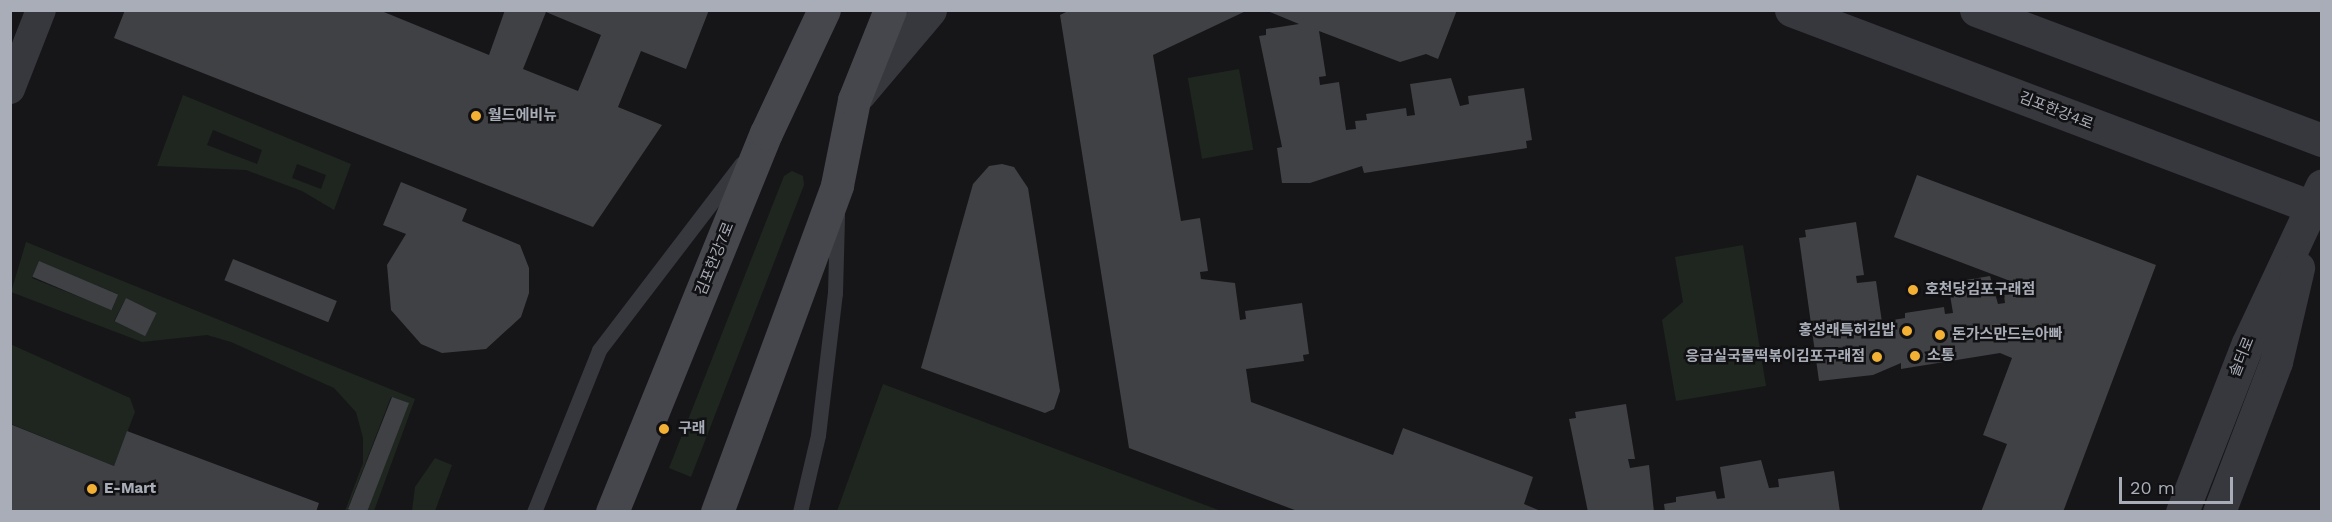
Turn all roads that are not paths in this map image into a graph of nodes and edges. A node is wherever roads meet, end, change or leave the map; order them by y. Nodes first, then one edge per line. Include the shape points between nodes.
1 (41, 10) edge
2 (810, 10) edge
3 (824, 10) edge
4 (890, 10) edge
5 (930, 10) edge
6 (1791, 10) edge
7 (1976, 10) edge
8 (805, 61) junction
9 (10, 88) edge
10 (854, 100) junction
11 (766, 133) junction
12 (2322, 140) edge
13 (837, 185) junction
14 (2318, 201) edge
15 (534, 512) edge
16 (612, 512) edge
17 (717, 512) edge
18 (800, 512) edge
19 (2181, 512) edge
20 (2219, 512) edge

1 - 9 street
2 - 8 main road
3 - 8 main road, 김포한강7로
4 - 10 main road
5 - 10 street
6 - 14 street, 김포한강4로
7 - 12 street
8 - 11 main road, 김포한강7로
10 - 13 main road
11 - 15 lane via 599,350
11 - 16 main road, 김포한강7로
13 - 17 main road
13 - 18 lane via 835,293 818,435
14 - 19 street, 솔터로 via 2248,343
14 - 20 street, 솔터로 via 2276,362

